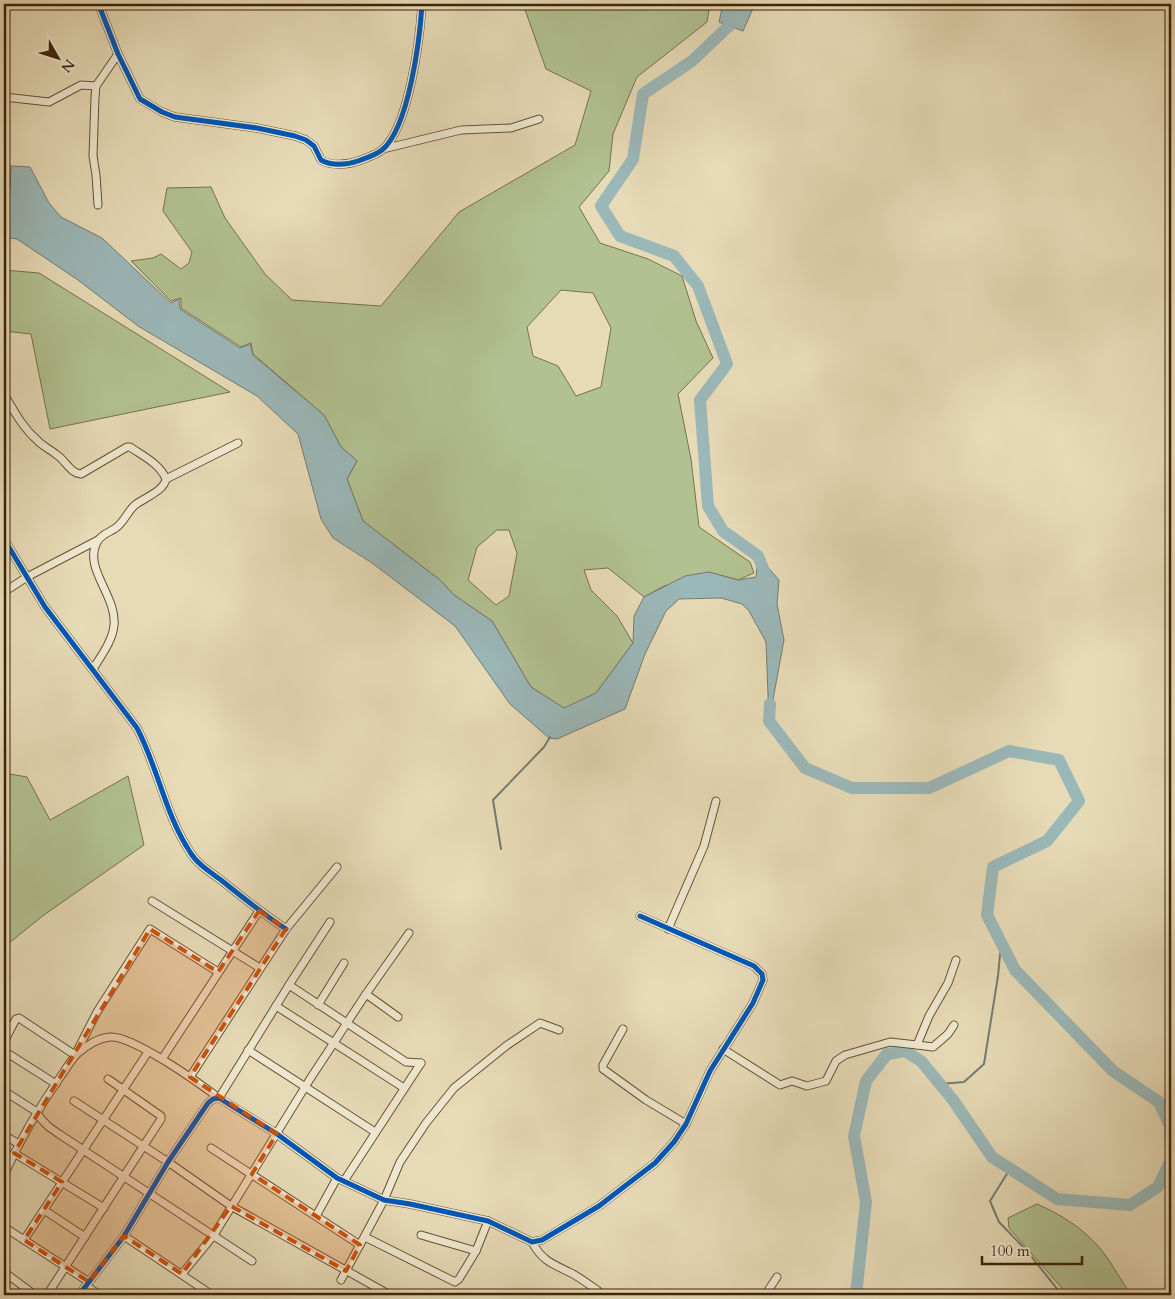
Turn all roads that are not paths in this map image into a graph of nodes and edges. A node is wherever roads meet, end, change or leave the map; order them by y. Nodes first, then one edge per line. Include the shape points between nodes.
1 (100, 4) edge
2 (422, 4) edge
3 (118, 54) junction
4 (96, 86) junction
5 (4, 97) edge
6 (539, 119) dead end
7 (383, 149) junction
8 (98, 205) dead end
9 (4, 394) edge
10 (238, 442) dead end
11 (166, 479) junction
12 (4, 539) edge
13 (98, 540) junction
14 (27, 577) junction
15 (4, 592) edge
16 (93, 669) junction
17 (716, 801) dead end
18 (337, 867) dead end
19 (152, 901) dead end
20 (259, 911) junction
21 (640, 916) dead end
22 (330, 922) dead end
23 (286, 929) junction
24 (668, 929) junction
25 (409, 933) dead end
26 (232, 951) junction
27 (956, 960) dead end
28 (344, 963) dead end
29 (260, 968) junction
30 (218, 972) junction
31 (288, 985) junction
32 (366, 994) junction
33 (318, 1005) junction
34 (276, 1006) junction
35 (398, 1017) dead end
36 (347, 1023) junction
37 (954, 1025) dead end
38 (559, 1030) dead end
39 (623, 1030) dead end
40 (4, 1042) edge
41 (334, 1043) junction
42 (917, 1045) junction
43 (723, 1049) junction
44 (248, 1050) junction
45 (4, 1051) edge
46 (148, 1052) junction
47 (76, 1055) junction
48 (162, 1060) junction
49 (190, 1077) junction
50 (108, 1079) dead end
51 (56, 1084) junction
52 (305, 1088) junction
53 (404, 1088) junction
54 (123, 1090) junction
55 (4, 1091) edge
56 (219, 1098) junction
57 (74, 1101) dead end
58 (38, 1112) junction
59 (103, 1120) junction
60 (686, 1124) junction
61 (375, 1132) junction
62 (277, 1134) junction
63 (4, 1136) edge
64 (19, 1144) junction
65 (143, 1146) junction
66 (211, 1148) dead end
67 (84, 1150) junction
68 (14, 1153) junction
69 (168, 1162) junction
70 (252, 1174) junction
71 (4, 1175) edge
72 (125, 1177) junction
73 (341, 1180) junction
74 (62, 1182) junction
75 (150, 1193) junction
76 (384, 1200) junction
77 (231, 1206) junction
78 (104, 1208) junction
79 (44, 1210) junction
80 (316, 1216) junction
81 (488, 1221) junction
82 (4, 1227) edge
83 (214, 1235) junction
84 (421, 1235) dead end
85 (124, 1236) junction
86 (85, 1237) junction
87 (365, 1237) junction
88 (24, 1240) junction
89 (532, 1242) junction
90 (360, 1246) junction
91 (476, 1252) junction
92 (252, 1261) dead end
93 (66, 1267) junction
94 (346, 1271) junction
95 (4, 1272) edge
96 (182, 1274) junction
97 (777, 1278) dead end
98 (341, 1280) dead end
99 (87, 1284) junction
100 (35, 1295) edge
101 (47, 1295) edge
102 (79, 1295) edge
103 (100, 1295) edge
104 (212, 1295) edge
105 (390, 1295) edge
106 (604, 1295) edge
107 (765, 1295) edge

1 - 3 street
2 - 7 street via 417,52 401,122
3 - 4 street
3 - 7 street via 140,99 162,112 190,120 295,136 314,146 321,160 332,164 353,163
4 - 5 street via 80,85 49,102
4 - 8 street via 93,156
6 - 7 street via 511,128 461,130
9 - 11 street via 15,415 37,441 57,454 75,472 81,474 130,447 154,463
10 - 11 street
11 - 13 street via 163,486 134,506 119,526
12 - 14 street
13 - 14 street
13 - 16 street via 93,556 113,608 114,625 103,654
14 - 15 street
14 - 16 street via 45,607
16 - 20 street via 137,728 149,750 170,813 190,853
17 - 24 street via 704,846
18 - 23 street
19 - 26 street
20 - 23 street
20 - 26 street
21 - 24 street
22 - 31 street
23 - 29 street
24 - 43 street via 754,966 762,974 763,980 753,1003
25 - 32 street
26 - 29 street
26 - 30 street
27 - 42 street
28 - 33 street
29 - 49 street
30 - 47 street via 150,929 97,1012
30 - 48 street
31 - 33 street
31 - 34 street
32 - 35 street
32 - 36 street
33 - 36 street
34 - 41 street
34 - 44 street
36 - 41 street
36 - 53 street via 406,1062 420,1063
37 - 42 street via 933,1047
38 - 76 street via 540,1024 506,1046 454,1088 400,1162
39 - 60 street via 602,1069
40 - 47 street via 19,1018
41 - 52 street
41 - 53 street
42 - 43 street via 890,1042 845,1055 836,1061 826,1081 807,1086 792,1081 780,1085
43 - 60 street
44 - 52 street
44 - 56 street
45 - 51 street
46 - 47 street via 124,1039 111,1037 93,1042
46 - 48 street
46 - 54 street
47 - 51 street
48 - 49 street
49 - 56 street
50 - 54 street
51 - 58 street
52 - 61 street
52 - 62 street
53 - 61 street
54 - 59 street
54 - 65 street via 161,1116
55 - 58 street
56 - 62 street
56 - 69 street via 208,1104
57 - 59 street
58 - 64 street
58 - 67 street via 49,1127
59 - 65 street
59 - 67 street
60 - 89 street via 654,1163 599,1206 556,1233
61 - 73 street
62 - 70 street
62 - 73 street
63 - 64 street
64 - 68 street
65 - 69 street
65 - 72 street
66 - 70 street
67 - 72 street
67 - 74 street
68 - 71 street
68 - 74 street
69 - 75 street
69 - 77 street
70 - 77 street
70 - 80 street
72 - 75 street
72 - 78 street
73 - 76 street
73 - 80 street
74 - 78 street
74 - 79 street
75 - 83 street
75 - 85 street
76 - 81 street
76 - 87 street
77 - 83 street
77 - 94 street
78 - 86 street
79 - 86 street
79 - 88 street
80 - 90 street
81 - 89 street
81 - 91 street
82 - 88 street
83 - 92 street
83 - 96 street
84 - 91 street
85 - 96 street
85 - 99 street
86 - 93 street
87 - 90 street
87 - 91 street via 455,1282
88 - 93 street
89 - 106 street via 540,1255 552,1264 572,1273
90 - 94 street
93 - 99 street
93 - 101 street
94 - 98 street
94 - 105 street
95 - 100 street
96 - 104 street
97 - 107 street
99 - 102 street
99 - 103 street

